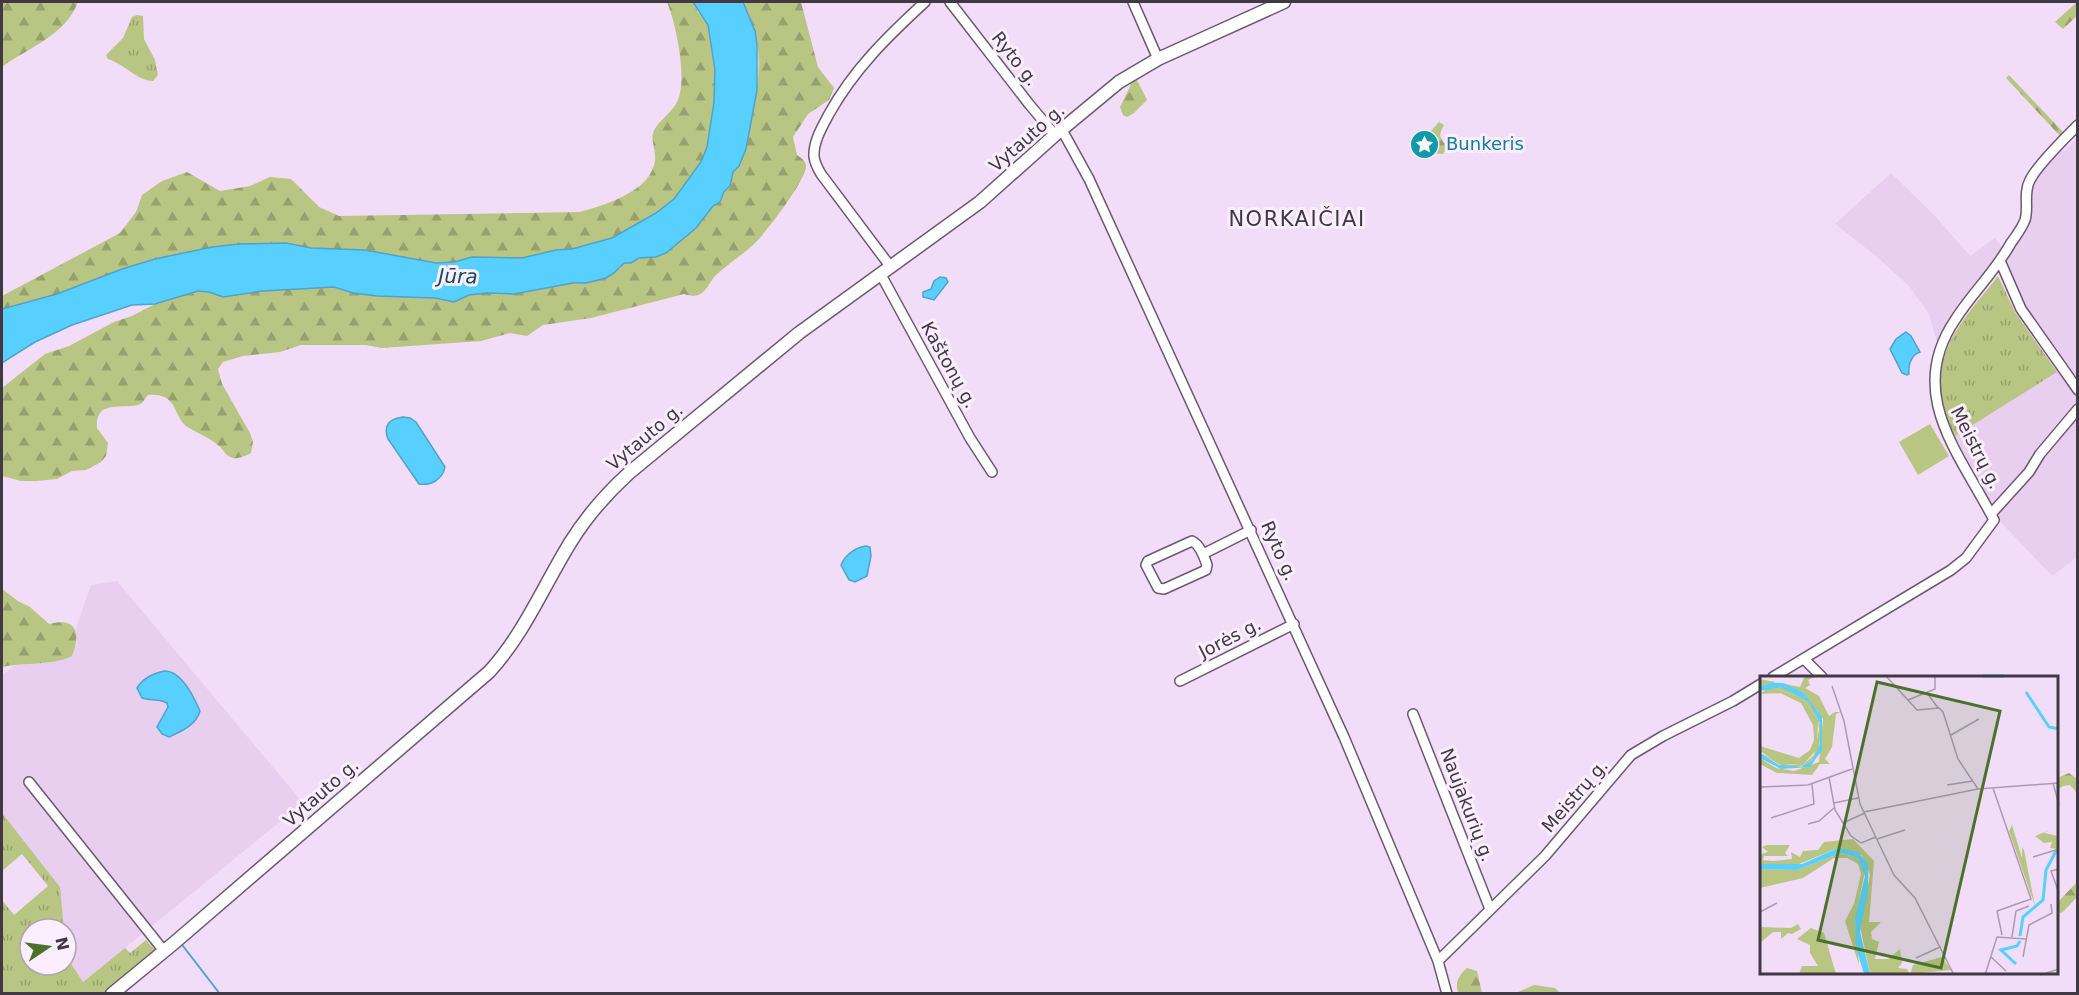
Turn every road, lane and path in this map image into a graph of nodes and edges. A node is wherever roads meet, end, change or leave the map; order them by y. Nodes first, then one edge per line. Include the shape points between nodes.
1 (925, 2) edge
2 (950, 2) edge
3 (1133, 2) edge
4 (1284, 2) edge
5 (1158, 59) junction
6 (2078, 125) edge
7 (1059, 132) junction
8 (2001, 263) junction
9 (885, 270) junction
10 (2078, 390) edge
11 (2078, 409) edge
12 (992, 472) dead end
13 (1991, 514) junction
14 (1251, 530) junction
15 (1203, 554) junction
16 (1294, 624) junction
17 (1804, 659) junction
18 (1775, 676) edge
19 (1821, 676) edge
20 (1180, 681) dead end
21 (1760, 685) edge
22 (1413, 714) dead end
23 (29, 782) dead end
24 (1490, 909) junction
25 (164, 951) junction
26 (1438, 961) junction
27 (112, 993) edge
28 (1447, 993) edge

1 - 9 street, Kaštonų g. via 857,70 841,92 814,149 820,174
2 - 7 street, Ryto g.
3 - 5 street
4 - 5 main road, Vytauto g.
5 - 7 main road, Vytauto g. via 1119,82
6 - 8 street, Meistrų g. via 2030,180 2025,220
7 - 9 main road, Vytauto g. via 980,202
7 - 14 street, Ryto g. via 1089,179
8 - 10 street via 2021,309
8 - 13 street, Meistrų g. via 1946,334 1935,378 1939,415
9 - 12 street, Kaštonų g. via 924,356
9 - 25 main road, Vytauto g. via 762,362 615,485 582,525 510,648 489,672
11 - 13 street
13 - 17 street, Meistrų g. via 1994,520 1966,558
14 - 15 street
14 - 16 street, Ryto g.
15 - 15 street via 1206,570 1164,589 1158,588 1146,566 1148,561 1192,541
16 - 20 street, Jorės g.
16 - 26 street, Ryto g.
17 - 18 street, Meistrų g.
17 - 19 street
21 - 24 street, Meistrų g. via 1632,755 1545,856
22 - 24 street, Naujakurių g.
23 - 25 street
24 - 26 street, Meistrų g.
25 - 27 main road, Vytauto g.
26 - 28 street, Ryto g.

